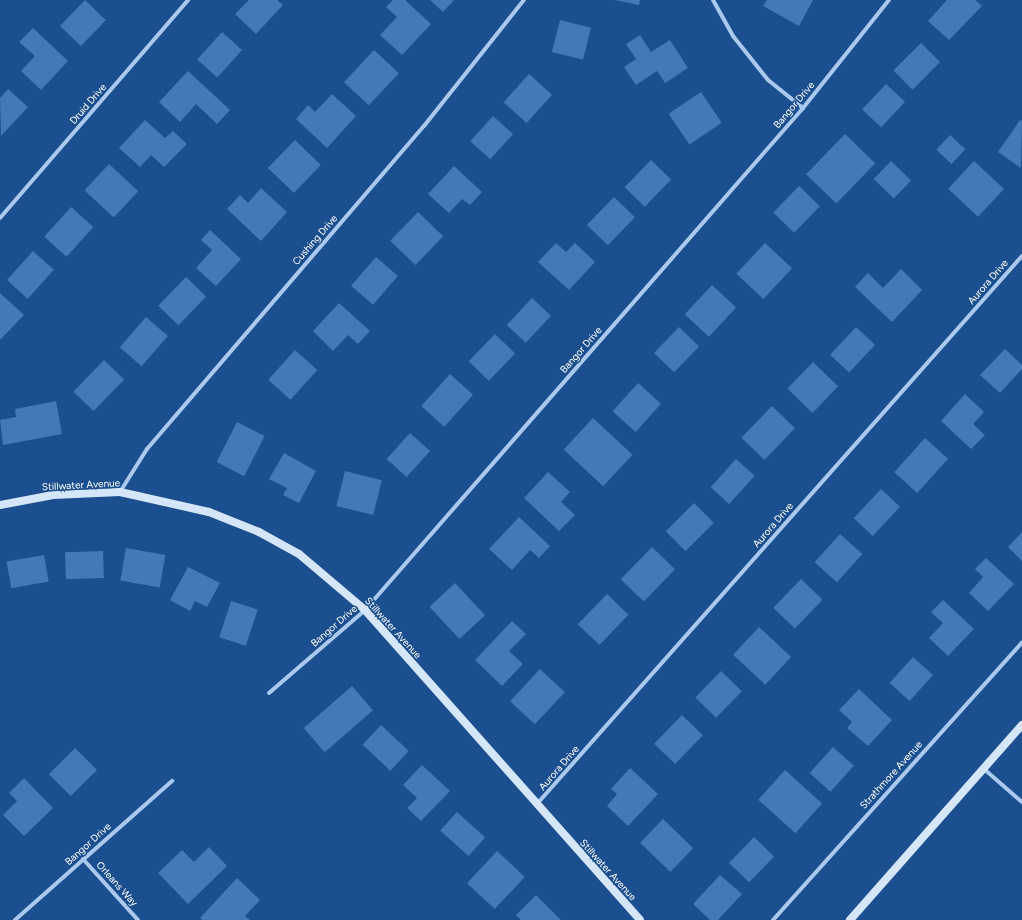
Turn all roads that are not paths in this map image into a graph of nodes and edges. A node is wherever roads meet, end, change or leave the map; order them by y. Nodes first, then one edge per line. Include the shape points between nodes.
1 (188, 0) edge
2 (524, 0) edge
3 (713, 0) edge
4 (889, 0) edge
5 (803, 108) junction
6 (0, 218) edge
7 (1022, 256) edge
8 (120, 492) junction
9 (0, 505) edge
10 (365, 610) junction
11 (1022, 642) edge
12 (269, 693) dead end
13 (1022, 725) edge
14 (984, 769) junction
15 (172, 781) dead end
16 (1022, 802) edge
17 (536, 805) junction
18 (83, 859) junction
19 (15, 920) edge
20 (138, 920) edge
21 (640, 920) edge
22 (773, 920) edge
23 (850, 920) edge

1 - 6 street, Druid Drive
2 - 8 street, Cushing Drive via 424,126 147,449
3 - 5 street via 733,36 768,80
4 - 5 street, Bangor Drive
5 - 10 street, Bangor Drive
7 - 17 street, Aurora Drive
8 - 9 street, Stillwater Avenue via 53,494
8 - 10 street, Stillwater Avenue via 209,512 259,532 299,554
10 - 12 street, Bangor Drive
10 - 17 street, Stillwater Avenue
11 - 22 street, Strathmore Avenue
13 - 14 street
14 - 16 street
14 - 23 street
15 - 18 street, Bangor Drive
17 - 21 street, Stillwater Avenue
18 - 19 street, Bangor Drive
18 - 20 street, Orleans Way

